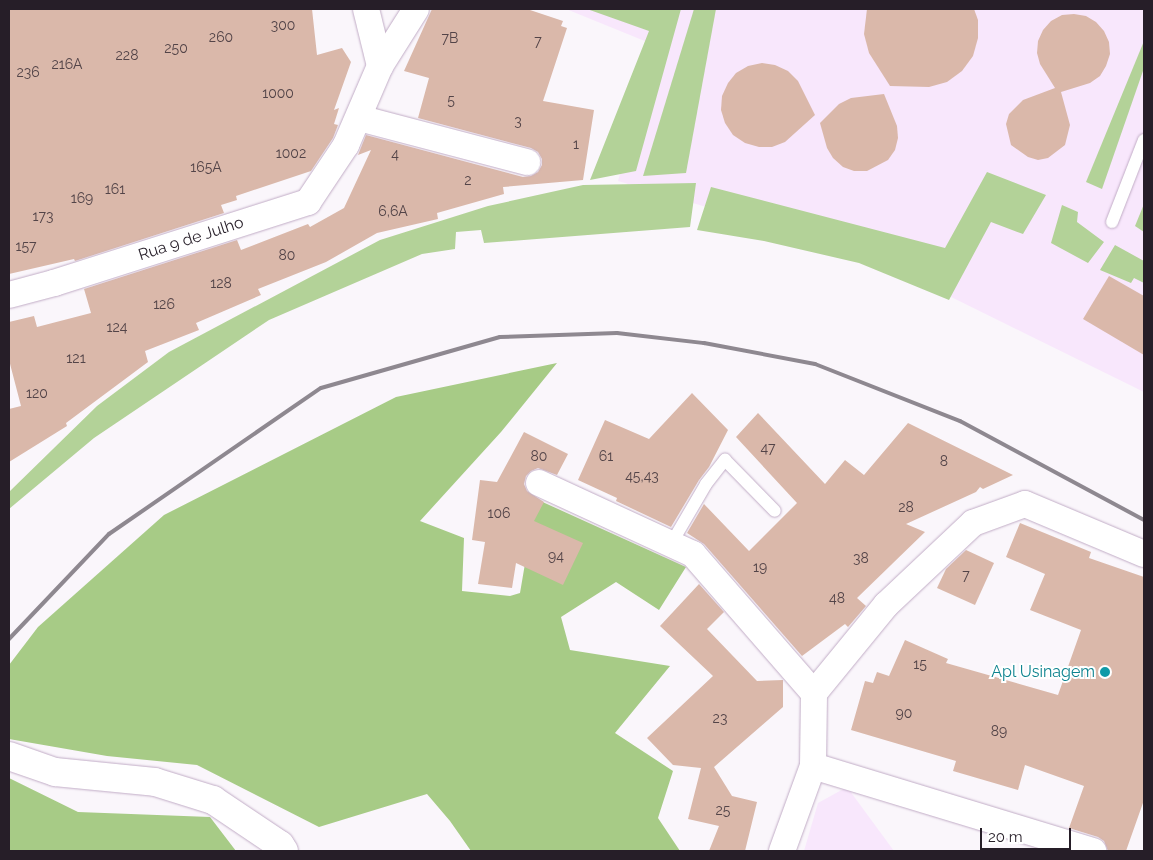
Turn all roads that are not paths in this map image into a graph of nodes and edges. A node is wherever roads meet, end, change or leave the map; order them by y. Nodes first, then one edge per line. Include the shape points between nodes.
1 (366, 9) edge
2 (416, 9) edge
3 (380, 66) junction
4 (359, 118) junction
5 (1144, 140) edge
6 (527, 162) dead end
7 (1112, 222) dead end
8 (9, 295) edge
9 (539, 483) dead end
10 (774, 511) dead end
11 (672, 544) junction
12 (1144, 554) edge
13 (814, 693) junction
14 (9, 756) edge
15 (813, 766) junction
16 (284, 851) edge
17 (782, 851) edge
18 (1093, 851) edge

1 - 3 street
2 - 3 street, Rua 9 de Julho
3 - 4 street, Rua 9 de Julho
4 - 6 street
4 - 8 street, Rua 9 de Julho via 346,145 308,202
5 - 7 lane
9 - 11 street
10 - 11 lane via 725,460 706,484
11 - 13 street via 693,554
12 - 13 street via 1025,504 973,524 886,605
13 - 15 street
14 - 16 street via 55,772 155,782 213,800 280,845
15 - 17 street
15 - 18 street

